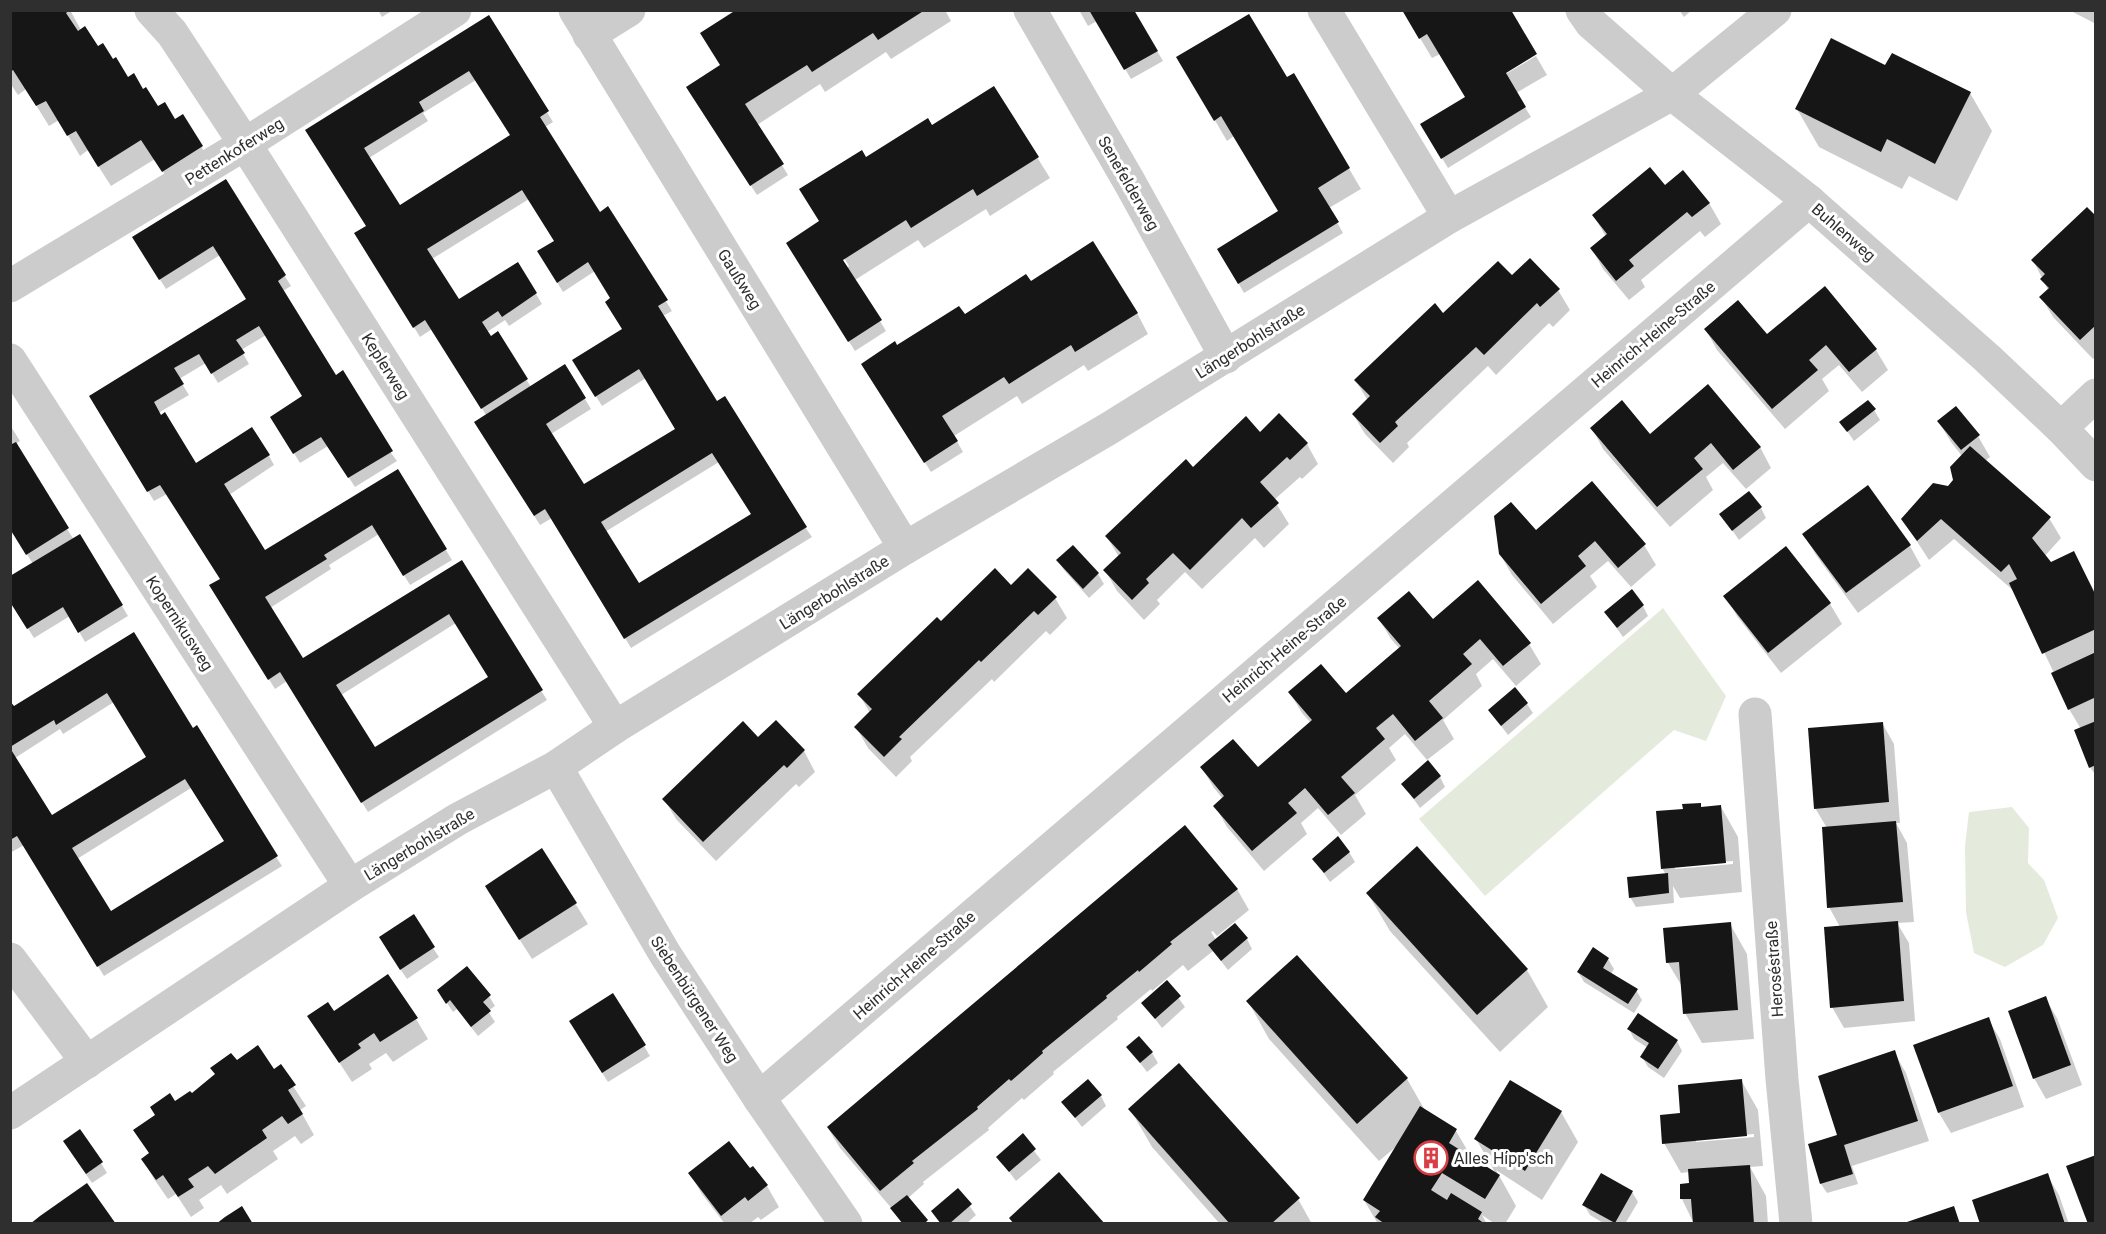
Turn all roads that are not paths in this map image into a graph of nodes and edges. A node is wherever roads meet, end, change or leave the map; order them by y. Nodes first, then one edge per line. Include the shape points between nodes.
1 (151, 10) edge
2 (455, 10) edge
3 (629, 10) edge
4 (1030, 10) edge
5 (1324, 10) edge
6 (1582, 10) edge
7 (1774, 10) edge
8 (582, 23) edge
9 (1672, 94) junction
10 (245, 144) junction
11 (1809, 201) junction
12 (1449, 217) junction
13 (10, 286) edge
14 (1226, 357) junction
15 (10, 360) edge
16 (2096, 395) edge
17 (2061, 428) junction
18 (2096, 465) edge
19 (905, 548) junction
20 (1755, 714) dead end
21 (615, 727) junction
22 (556, 767) junction
23 (350, 886) junction
24 (10, 959) edge
25 (87, 1062) junction
26 (759, 1098) junction
27 (10, 1113) edge
28 (846, 1224) edge
29 (1796, 1224) edge

1 - 10 street, Keplerweg via 172,33
2 - 10 street, Pettenkoferweg
3 - 8 street
4 - 14 street, Senefelderweg
5 - 12 street
6 - 9 street, Buhlenweg via 1591,24
7 - 9 street, Längerbohlstraße
8 - 19 street, Gaußweg
9 - 11 street, Buhlenweg
9 - 12 street, Längerbohlstraße
10 - 13 street, Pettenkoferweg
10 - 21 street, Keplerweg
11 - 17 street, Buhlenweg
11 - 26 street, Heinrich-Heine-Straße
12 - 14 street, Längerbohlstraße
14 - 19 street, Längerbohlstraße
15 - 23 street, Kopernikusweg
16 - 17 street
17 - 18 street, Buhlenweg
19 - 21 street, Längerbohlstraße
20 - 29 street, Heroséstraße
21 - 22 street, Längerbohlstraße
22 - 23 street, Längerbohlstraße via 458,819
22 - 26 street, Siebenbürgener Weg via 665,954
23 - 25 street, Längerbohlstraße
24 - 25 street
25 - 27 street, Längerbohlstraße
26 - 28 street, Siebenbürgener Weg

